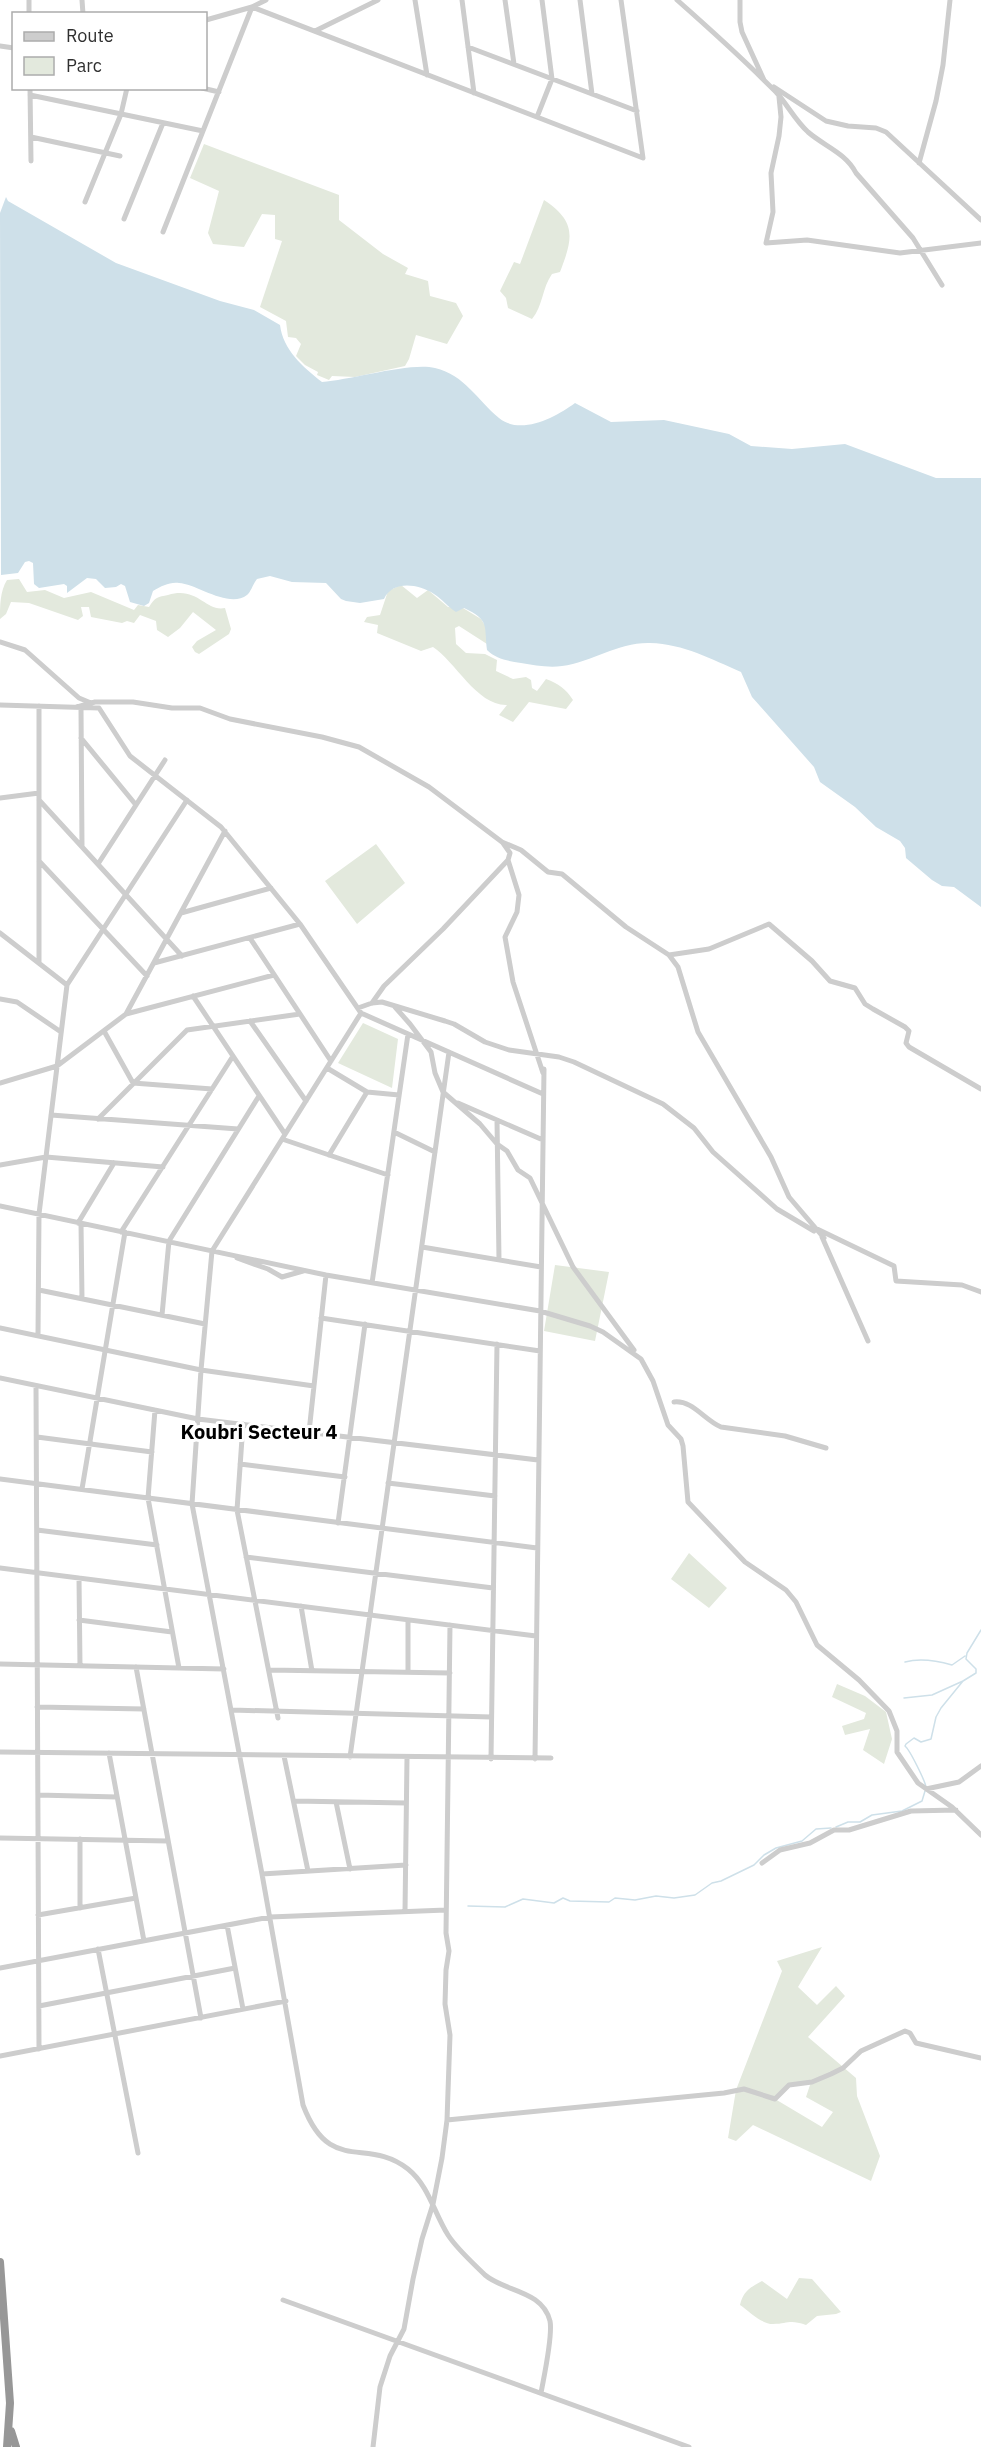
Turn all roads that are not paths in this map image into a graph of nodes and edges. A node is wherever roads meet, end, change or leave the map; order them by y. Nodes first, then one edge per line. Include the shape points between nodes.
1 (266, 0) edge
2 (378, 0) edge
3 (415, 0) edge
4 (462, 0) edge
5 (506, 0) edge
6 (542, 0) edge
7 (580, 0) edge
8 (621, 0) edge
9 (677, 0) edge
10 (741, 0) edge
11 (950, 0) edge
12 (252, 7) junction
13 (207, 20) edge
14 (315, 32) junction
15 (468, 47) junction
16 (514, 64) junction
17 (428, 75) junction
18 (552, 79) junction
19 (765, 82) junction
20 (207, 89) edge
21 (127, 90) edge
22 (30, 92) edge
23 (219, 92) junction
24 (474, 93) junction
25 (592, 94) junction
26 (778, 95) junction
27 (637, 111) junction
28 (121, 114) junction
29 (537, 117) junction
30 (163, 123) junction
31 (203, 131) junction
32 (31, 137) junction
33 (105, 153) junction
34 (120, 156) dead end
35 (31, 161) dead end
36 (919, 163) junction
37 (85, 202) dead end
38 (124, 219) dead end
39 (981, 220) edge
40 (163, 232) dead end
41 (981, 243) edge
42 (922, 251) junction
43 (942, 285) dead end
44 (0, 642) edge
45 (91, 703) junction
46 (0, 705) edge
47 (39, 706) junction
48 (79, 707) junction
49 (96, 708) junction
50 (81, 738) junction
51 (165, 760) dead end
52 (154, 776) junction
53 (39, 796) junction
54 (0, 798) edge
55 (187, 800) junction
56 (136, 805) junction
57 (225, 831) junction
58 (502, 842) junction
59 (82, 847) junction
60 (508, 860) junction
61 (39, 861) junction
62 (98, 864) junction
63 (271, 888) junction
64 (126, 894) junction
65 (181, 913) junction
66 (300, 924) junction
67 (103, 929) junction
68 (0, 933) edge
69 (250, 938) junction
70 (167, 939) junction
71 (669, 955) junction
72 (182, 956) junction
73 (39, 963) junction
74 (154, 963) junction
75 (274, 975) junction
76 (147, 976) junction
77 (67, 985) junction
78 (193, 996) junction
79 (0, 999) edge
80 (372, 1003) junction
81 (393, 1006) junction
82 (359, 1011) junction
83 (126, 1014) junction
84 (300, 1014) junction
85 (250, 1021) junction
86 (213, 1027) junction
87 (104, 1031) junction
88 (61, 1032) junction
89 (408, 1034) junction
90 (424, 1041) junction
91 (449, 1052) junction
92 (535, 1054) junction
93 (233, 1056) junction
94 (331, 1061) junction
95 (57, 1066) junction
96 (327, 1068) junction
97 (0, 1083) edge
98 (133, 1083) junction
99 (212, 1089) junction
100 (981, 1089) edge
101 (368, 1092) junction
102 (443, 1094) junction
103 (543, 1094) junction
104 (399, 1095) junction
105 (260, 1096) junction
106 (452, 1100) junction
107 (306, 1101) junction
108 (51, 1115) junction
109 (98, 1119) junction
110 (497, 1120) junction
111 (189, 1126) junction
112 (238, 1129) junction
113 (394, 1132) junction
114 (284, 1137) junction
115 (543, 1140) junction
116 (497, 1144) junction
117 (435, 1152) junction
118 (329, 1155) junction
119 (46, 1157) junction
120 (114, 1163) junction
121 (0, 1165) edge
122 (163, 1167) junction
123 (388, 1175) junction
124 (542, 1204) junction
125 (0, 1206) edge
126 (39, 1215) junction
127 (79, 1223) junction
128 (802, 1224) junction
129 (814, 1228) junction
130 (124, 1232) junction
131 (824, 1238) junction
132 (169, 1241) junction
133 (422, 1246) junction
134 (212, 1251) junction
135 (230, 1254) junction
136 (499, 1260) junction
137 (541, 1267) junction
138 (304, 1270) junction
139 (326, 1275) junction
140 (372, 1283) junction
141 (39, 1290) junction
142 (416, 1290) junction
143 (981, 1293) edge
144 (82, 1299) junction
145 (113, 1305) junction
146 (540, 1311) junction
147 (162, 1315) junction
148 (321, 1318) junction
149 (205, 1324) junction
150 (365, 1324) junction
151 (0, 1328) edge
152 (410, 1331) junction
153 (38, 1336) junction
154 (868, 1341) dead end
155 (497, 1344) junction
156 (106, 1350) junction
157 (540, 1351) junction
158 (641, 1359) junction
159 (201, 1370) junction
160 (0, 1378) edge
161 (36, 1386) junction
162 (314, 1386) junction
163 (97, 1398) junction
164 (674, 1402) dead end
165 (155, 1410) junction
166 (198, 1419) junction
167 (243, 1424) junction
168 (309, 1432) junction
169 (37, 1437) junction
170 (350, 1437) junction
171 (394, 1443) junction
172 (90, 1444) junction
173 (826, 1448) dead end
174 (152, 1452) junction
175 (496, 1455) junction
176 (538, 1460) junction
177 (240, 1464) junction
178 (345, 1477) junction
179 (0, 1479) edge
180 (388, 1483) junction
181 (37, 1484) junction
182 (82, 1490) junction
183 (495, 1496) junction
184 (148, 1498) junction
185 (192, 1504) junction
186 (237, 1509) junction
187 (339, 1523) junction
188 (382, 1528) junction
189 (37, 1530) junction
190 (494, 1543) junction
191 (157, 1545) junction
192 (537, 1548) junction
193 (246, 1557) junction
194 (0, 1568) edge
195 (37, 1573) junction
196 (375, 1573) junction
197 (79, 1578) junction
198 (493, 1588) junction
199 (165, 1589) junction
200 (210, 1595) junction
201 (255, 1600) junction
202 (301, 1606) junction
203 (369, 1615) junction
204 (79, 1620) junction
205 (408, 1620) junction
206 (450, 1625) junction
207 (493, 1631) junction
208 (172, 1632) junction
209 (536, 1636) junction
210 (0, 1664) edge
211 (37, 1665) junction
212 (80, 1666) junction
213 (136, 1667) junction
214 (179, 1668) junction
215 (224, 1669) junction
216 (269, 1670) junction
217 (312, 1671) junction
218 (361, 1672) junction
219 (408, 1672) junction
220 (450, 1673) junction
221 (38, 1707) junction
222 (144, 1709) junction
223 (232, 1710) junction
224 (356, 1713) junction
225 (278, 1715) junction
226 (449, 1716) junction
227 (491, 1717) junction
228 (0, 1752) edge
229 (38, 1752) junction
230 (109, 1753) junction
231 (152, 1754) junction
232 (240, 1755) junction
233 (285, 1756) junction
234 (350, 1757) junction
235 (407, 1758) junction
236 (448, 1758) junction
237 (551, 1758) dead end
238 (490, 1759) junction
239 (535, 1759) junction
240 (981, 1766) edge
241 (926, 1789) junction
242 (38, 1796) junction
243 (117, 1797) junction
244 (294, 1801) junction
245 (336, 1802) junction
246 (406, 1803) junction
247 (956, 1810) junction
248 (981, 1835) edge
249 (0, 1838) edge
250 (38, 1838) junction
251 (80, 1839) junction
252 (126, 1840) junction
253 (168, 1841) junction
254 (762, 1863) dead end
255 (406, 1866) junction
256 (350, 1869) junction
257 (308, 1871) junction
258 (262, 1874) junction
259 (136, 1898) junction
260 (80, 1908) junction
261 (447, 1910) junction
262 (405, 1912) junction
263 (38, 1915) junction
264 (270, 1917) junction
265 (227, 1925) junction
266 (185, 1933) junction
267 (144, 1941) junction
268 (98, 1949) junction
269 (39, 1960) junction
270 (0, 1968) edge
271 (235, 1968) junction
272 (193, 1976) junction
273 (106, 1993) junction
274 (286, 2001) junction
275 (39, 2006) junction
276 (243, 2009) junction
277 (201, 2018) junction
278 (115, 2034) junction
279 (39, 2049) junction
280 (0, 2056) edge
281 (981, 2058) edge
282 (447, 2120) junction
283 (138, 2152) dead end
284 (433, 2204) junction
285 (0, 2262) edge
286 (283, 2300) dead end
287 (397, 2341) junction
288 (541, 2393) junction
289 (10, 2427) junction
290 (8, 2447) edge
291 (16, 2447) edge
292 (373, 2447) edge
293 (689, 2447) edge

1 - 12 street
2 - 14 street
3 - 17 street
4 - 15 street
5 - 16 street
6 - 18 street
7 - 25 street
8 - 27 street
9 - 19 street
10 - 19 street via 742,32
11 - 36 street via 943,65
12 - 13 street
12 - 14 street
12 - 23 street
14 - 17 street
15 - 16 street
15 - 24 street
16 - 18 street
17 - 24 street
18 - 25 street
18 - 29 street
19 - 26 street
19 - 36 street via 826,121 886,132
20 - 23 street
21 - 28 street
22 - 28 street
22 - 32 street
23 - 31 street
24 - 29 street
25 - 27 street
26 - 42 street via 808,132 852,165
26 - 42 street via 781,117 771,173 773,212 766,243 807,240 900,253
27 - 29 street via 643,158
28 - 30 street
28 - 33 street
30 - 31 street
30 - 38 street
31 - 40 street
32 - 33 street
32 - 35 street
33 - 34 street
33 - 37 street
36 - 39 street
41 - 42 street
42 - 43 street
44 - 45 street via 25,650 79,698
45 - 48 street
45 - 49 street
45 - 58 street via 200,708 230,719 359,747 429,787
46 - 47 street
47 - 48 street
47 - 53 street
48 - 49 street
48 - 50 street
49 - 52 street via 130,756
50 - 56 street
50 - 59 street
51 - 52 street
52 - 55 street
52 - 56 street
53 - 54 street
53 - 59 street
53 - 61 street
55 - 57 street
55 - 64 street
56 - 62 street
57 - 63 street
57 - 65 street
58 - 60 street via 510,853
58 - 71 street via 521,850 548,872 562,874 626,927
59 - 62 street
60 - 80 street via 384,986
60 - 92 street via 519,895 517,912 505,937 513,982
61 - 67 street
61 - 73 street
62 - 64 street
63 - 65 street
63 - 66 street
64 - 67 street
64 - 70 street
65 - 70 street
66 - 69 street
66 - 82 street
67 - 76 street
67 - 77 street
68 - 73 street
69 - 72 street
69 - 75 street
70 - 72 street
70 - 74 street
71 - 100 street via 709,949 770,924 830,981 855,988 873,1009 909,1030 909,1047
71 - 129 street via 678,968 698,1032 771,1157 789,1197
72 - 74 street
73 - 77 street
74 - 76 street
75 - 78 street
75 - 84 street
76 - 83 street
77 - 88 street
78 - 83 street
78 - 86 street
79 - 88 street via 17,1002
80 - 81 street
80 - 82 street
81 - 90 street
81 - 92 street via 454,1024 485,1042
82 - 89 street
82 - 94 street
83 - 87 street
84 - 85 street
84 - 94 street
85 - 86 street
85 - 107 street
86 - 93 street
86 - 98 street via 187,1030
87 - 95 street
87 - 98 street
88 - 95 street
89 - 90 street
89 - 104 street
90 - 91 street
90 - 102 street
91 - 102 street
91 - 103 street
92 - 103 street via 544,1072
92 - 128 street via 574,1062 663,1104 694,1128 713,1152 764,1198
93 - 99 street
93 - 105 street
94 - 96 street
95 - 97 street
95 - 108 street
96 - 101 street
96 - 107 street
98 - 99 street
98 - 109 street
99 - 111 street
101 - 104 street
101 - 118 street
102 - 106 street
102 - 117 street
103 - 115 street
104 - 113 street
105 - 112 street
105 - 114 street
106 - 110 street
106 - 116 street
107 - 114 street
108 - 109 street
108 - 119 street
109 - 111 street
110 - 115 street
110 - 116 street
111 - 112 street
111 - 122 street
112 - 132 street
113 - 117 street
113 - 123 street
114 - 118 street
114 - 134 street
115 - 124 street
116 - 124 street via 507,1151 518,1170 530,1178
116 - 136 street
117 - 133 street
118 - 123 street
119 - 120 street
119 - 121 street
119 - 126 street
120 - 122 street
120 - 127 street
122 - 130 street
123 - 140 street
124 - 137 street
124 - 158 street via 573,1267
125 - 126 street
126 - 127 street
126 - 141 street
127 - 130 street
127 - 144 street
128 - 129 street
128 - 131 street
129 - 131 street
129 - 143 street via 894,1266 896,1281 962,1285
130 - 132 street
130 - 145 street
131 - 154 street
132 - 134 street
132 - 147 street
133 - 136 street
133 - 142 street
134 - 135 street
134 - 149 street
135 - 138 street
135 - 138 street via 282,1277
136 - 137 street
137 - 146 street
138 - 139 street
139 - 140 street
139 - 148 street
140 - 142 street
141 - 144 street
141 - 153 street
142 - 146 street
142 - 152 street
144 - 145 street
145 - 147 street
145 - 156 street
146 - 157 street
146 - 158 street via 603,1332
147 - 149 street
148 - 150 street
148 - 162 street
149 - 159 street
150 - 152 street
150 - 170 street
151 - 153 street
152 - 155 street
152 - 171 street
153 - 156 street
155 - 157 street
155 - 175 street
156 - 159 street
156 - 163 street
157 - 176 street
158 - 241 street via 668,1425 681,1439 688,1502 745,1562 786,1590 817,1645 852,1673 889,1711 897,1731 897,1752
159 - 162 street
159 - 166 street
160 - 161 street
161 - 163 street
161 - 169 street
162 - 168 street
163 - 165 street
163 - 172 street
164 - 173 street via 687,1402 721,1428 785,1436
165 - 166 street
165 - 174 street
166 - 167 street
166 - 185 street
167 - 168 street
167 - 177 street
168 - 170 street
169 - 172 street
169 - 181 street
170 - 171 street
170 - 178 street
171 - 175 street
171 - 180 street
172 - 174 street
172 - 182 street
174 - 184 street
175 - 176 street
175 - 183 street
176 - 192 street
177 - 178 street
177 - 186 street
178 - 187 street
179 - 181 street
180 - 183 street
180 - 188 street
181 - 182 street
181 - 189 street
182 - 184 street
183 - 190 street
184 - 185 street
184 - 191 street
185 - 186 street
185 - 200 street
186 - 187 street
186 - 193 street
187 - 188 street
188 - 190 street
188 - 196 street
189 - 191 street
189 - 195 street
190 - 192 street
190 - 198 street
191 - 199 street
192 - 209 street
193 - 196 street
193 - 201 street
194 - 195 street
195 - 197 street
195 - 211 street
196 - 198 street
196 - 203 street
197 - 199 street
197 - 204 street
198 - 207 street
199 - 200 street
199 - 208 street
200 - 201 street
200 - 215 street
201 - 202 street
201 - 216 street
202 - 203 street
202 - 217 street
203 - 205 street
203 - 218 street
204 - 208 street
204 - 212 street
205 - 206 street
205 - 219 street
206 - 207 street
206 - 220 street
207 - 209 street
207 - 227 street
208 - 214 street
209 - 239 street
210 - 211 street
211 - 212 street
211 - 221 street
212 - 213 street
213 - 214 street
213 - 222 street
214 - 215 street
215 - 223 street
216 - 217 street
216 - 225 street
217 - 218 street
218 - 219 street
218 - 224 street
219 - 220 street
220 - 226 street
221 - 222 street
221 - 229 street
222 - 231 street
223 - 225 street
223 - 232 street
224 - 225 street
224 - 226 street
224 - 234 street
226 - 227 street
226 - 236 street
227 - 238 street
228 - 229 street
229 - 230 street
229 - 242 street
230 - 231 street
230 - 243 street
231 - 232 street
231 - 253 street
232 - 233 street
232 - 258 street
233 - 234 street
233 - 244 street
234 - 235 street
235 - 236 street
235 - 246 street
236 - 238 street
236 - 261 street
237 - 239 street
238 - 239 street
240 - 241 street via 959,1782
241 - 247 street
242 - 243 street
242 - 250 street
243 - 252 street
244 - 245 street
244 - 257 street
245 - 246 street
245 - 256 street
246 - 255 street
247 - 248 street
247 - 254 street via 911,1811 849,1830 834,1830 810,1843 780,1850
249 - 250 street
250 - 251 street
250 - 263 street
251 - 252 street
251 - 260 street
252 - 253 street
252 - 259 street
253 - 266 street
255 - 256 street
255 - 262 street
256 - 257 street
257 - 258 street
258 - 264 street
259 - 260 street
259 - 267 street
260 - 263 street
261 - 262 street
261 - 282 street
262 - 264 street
263 - 269 street
264 - 265 street
264 - 274 street
265 - 266 street
265 - 271 street
266 - 267 street
266 - 272 street
267 - 268 street
268 - 269 street
268 - 273 street
269 - 270 street
269 - 275 street
271 - 272 street
271 - 276 street
272 - 273 street
272 - 277 street
273 - 275 street
273 - 278 street
274 - 276 street
274 - 284 street via 303,2105 319,2137 344,2152 377,2155 400,2164 415,2177
275 - 279 street
276 - 277 street
277 - 278 street
278 - 279 street
278 - 283 street
279 - 280 street
281 - 282 street via 916,2043 905,2031 861,2051 831,2074 789,2085 775,2099 744,2089
282 - 284 street
284 - 287 street via 404,2329
284 - 288 street via 450,2237 484,2274 524,2292 547,2313 550,2333
285 - 289 highway
286 - 287 street
287 - 288 street
287 - 292 street via 380,2387
288 - 293 street
289 - 290 highway
289 - 291 highway

